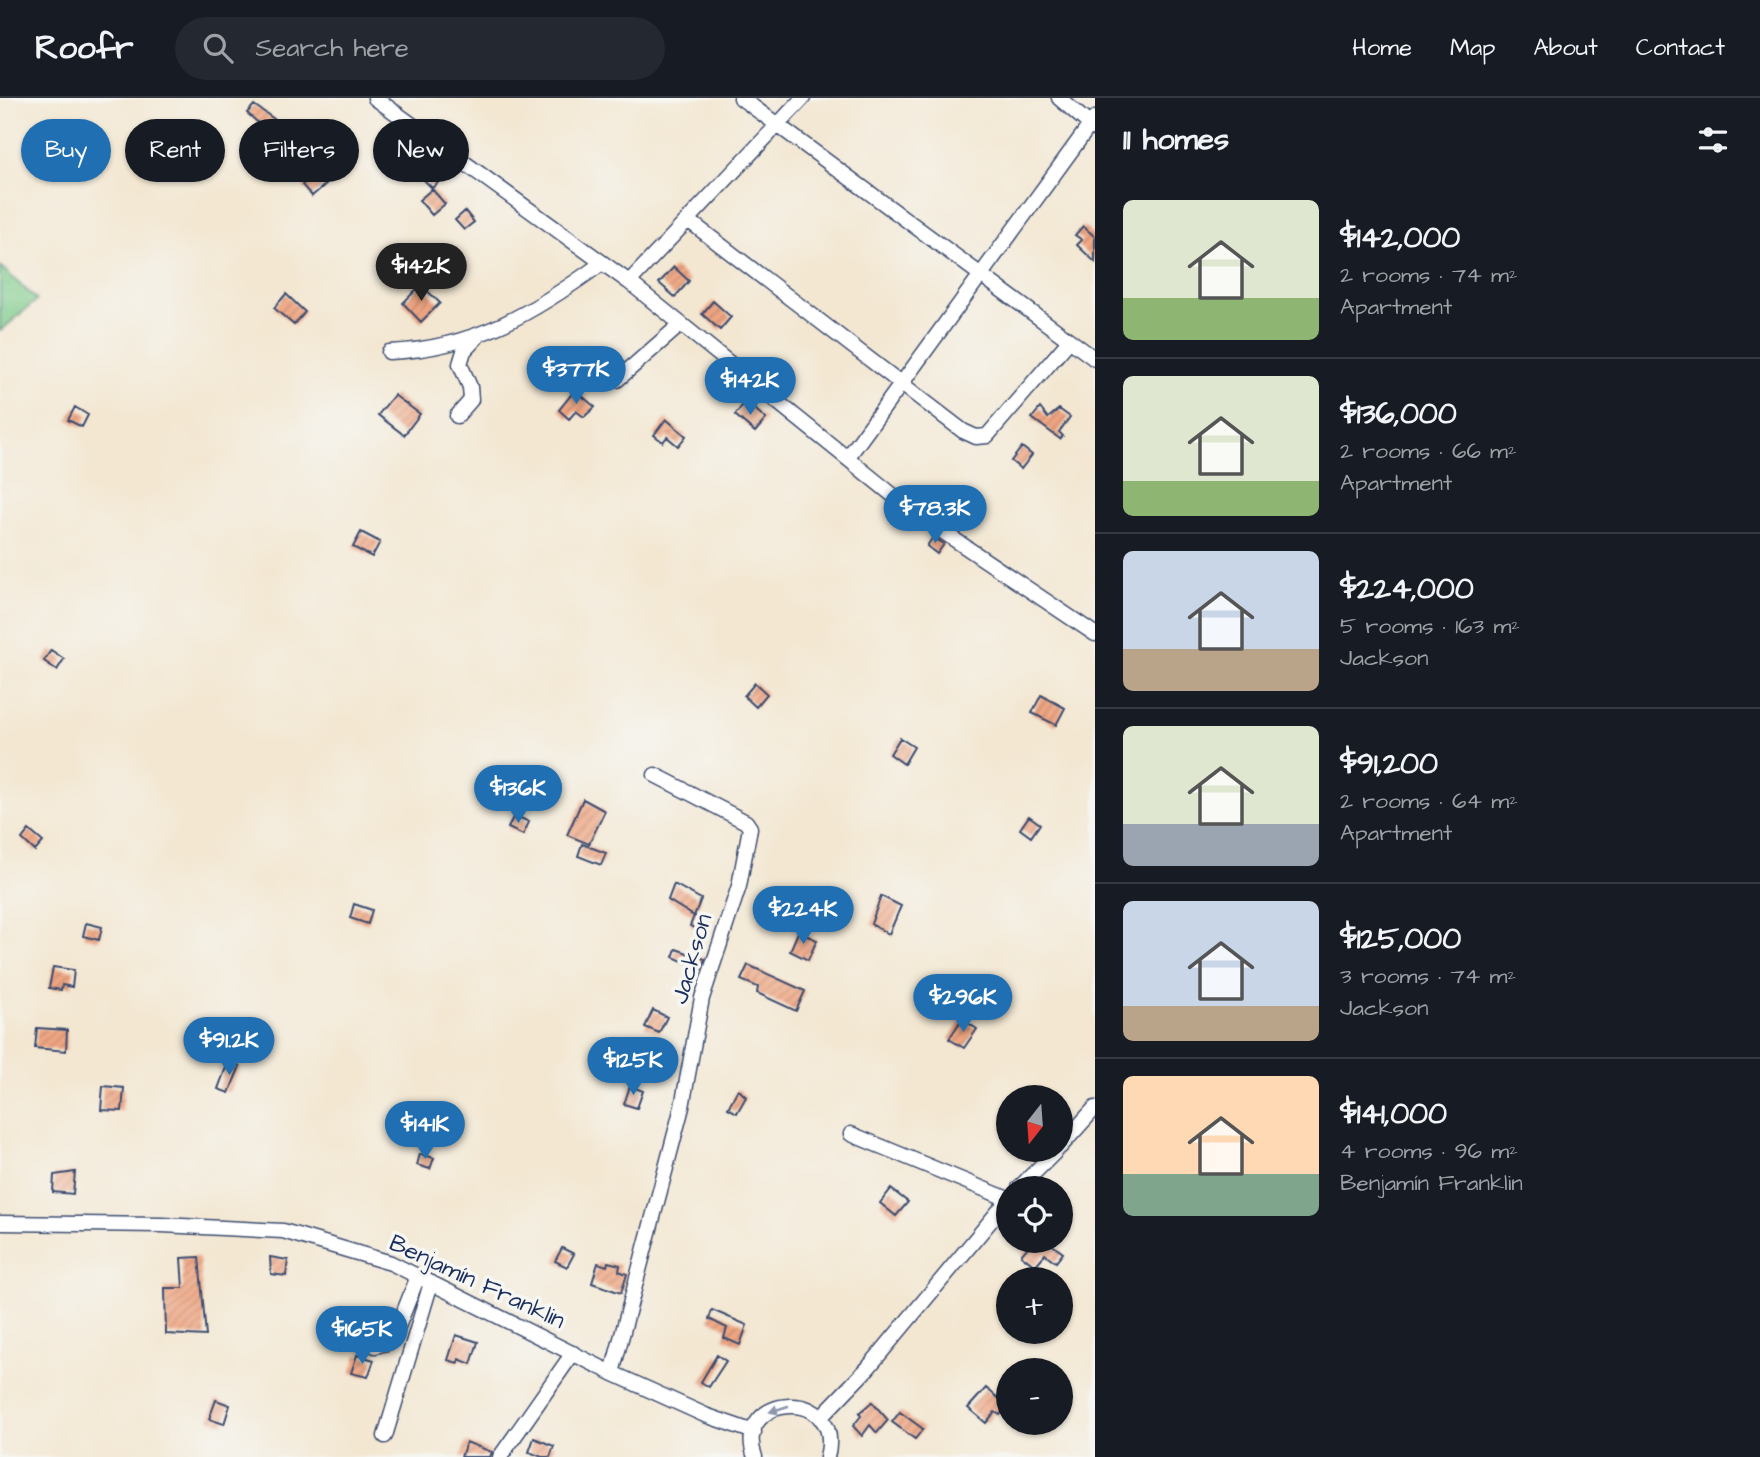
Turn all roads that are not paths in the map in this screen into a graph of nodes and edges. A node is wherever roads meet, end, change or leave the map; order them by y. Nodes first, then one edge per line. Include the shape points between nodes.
1 (375, 98) edge
2 (741, 98) edge
3 (803, 98) edge
4 (1059, 98) edge
5 (1093, 124) edge
6 (778, 125) junction
7 (688, 220) junction
8 (602, 263) junction
9 (981, 275) junction
10 (629, 282) junction
11 (680, 325) junction
12 (478, 335) junction
13 (1069, 341) junction
14 (390, 352) dead end
15 (1095, 359) edge
16 (617, 380) dead end
17 (903, 384) junction
18 (457, 416) dead end
19 (848, 457) junction
20 (1095, 634) edge
21 (655, 775) dead end
22 (1095, 1108) edge
23 (1073, 1132) edge
24 (851, 1134) dead end
25 (1045, 1162) edge
26 (1031, 1176) edge
27 (996, 1194) edge
28 (996, 1213) edge
29 (0, 1223) edge
30 (418, 1276) junction
31 (431, 1283) junction
32 (374, 1346) dead end
33 (573, 1353) junction
34 (612, 1373) junction
35 (820, 1418) junction
36 (754, 1432) junction
37 (385, 1436) dead end
38 (500, 1457) edge
39 (755, 1457) edge
40 (830, 1457) edge

1 - 8 street
2 - 6 street
3 - 6 street
4 - 5 street
5 - 9 street
6 - 7 street
6 - 9 street
7 - 10 street
7 - 17 street
8 - 10 street
8 - 12 street via 502,327
9 - 13 street
9 - 17 street
10 - 11 street
11 - 16 street
11 - 19 street
12 - 14 street via 421,351
12 - 18 street via 460,364 471,400
13 - 15 street
13 - 17 street via 987,436 963,431
17 - 19 street
19 - 20 street via 915,513
21 - 34 street, Jackson via 750,828 739,886 702,998 682,1107
22 - 23 street
24 - 27 street
25 - 26 street
28 - 35 street via 868,1368
29 - 30 street, Benjamín Franklin via 284,1231 391,1263
30 - 31 street, Benjamín Franklin
30 - 32 street via 394,1337
31 - 33 street, Benjamín Franklin
31 - 37 street
33 - 34 street, Benjamín Franklin
33 - 38 street
34 - 36 street, Benjamín Franklin
35 -> 36 street via 803,1406 783,1406 765,1415
35 - 40 street via 829,1436
36 - 39 street

